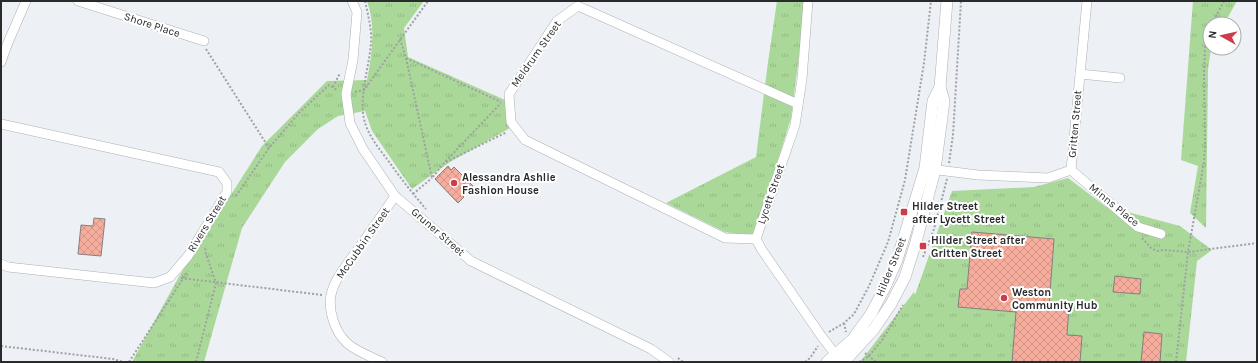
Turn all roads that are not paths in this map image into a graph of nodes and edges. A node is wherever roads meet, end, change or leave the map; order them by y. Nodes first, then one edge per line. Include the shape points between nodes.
1 (26, 1) edge
2 (78, 1) edge
3 (352, 1) edge
4 (808, 1) edge
5 (947, 1) edge
6 (1087, 1) edge
7 (204, 41) road end
8 (1, 62) edge
9 (1080, 74) junction
10 (1120, 78) dead end
11 (798, 104) junction
12 (1, 124) edge
13 (930, 169) junction
14 (1071, 170) junction
15 (395, 196) junction
16 (1161, 234) dead end
17 (756, 239) junction
18 (1, 264) edge
19 (672, 359) edge
20 (837, 360) edge
21 (382, 362) edge

1 - 8 street
2 - 7 street, Shore Place
3 - 15 street, Gruner Street via 357,12 353,60 346,94 350,123 363,149
4 - 11 street, Lycett Street
5 - 13 street, Hilder Street via 940,87 944,101
6 - 9 street, Gritten Street
9 - 10 street
9 - 14 street, Gritten Street
11 - 17 street, Lycett Street via 795,125
11 - 17 street, Meldrum Street via 578,6 557,21 509,94 506,104 511,122 525,140 725,238
12 - 18 street, Rivers Street via 219,172 227,183 227,192 188,256 170,277 154,283 8,267
13 - 14 street, Gritten Street via 978,175 1048,178
13 - 20 street, Hilder Street via 916,242 891,304 874,329
14 - 16 street, Minns Place via 1138,227
15 - 19 street, Gruner Street via 471,261
15 - 21 street, McCubbin Street via 337,279 330,307 336,328 346,342 356,350
17 - 20 street, Lycett Street

